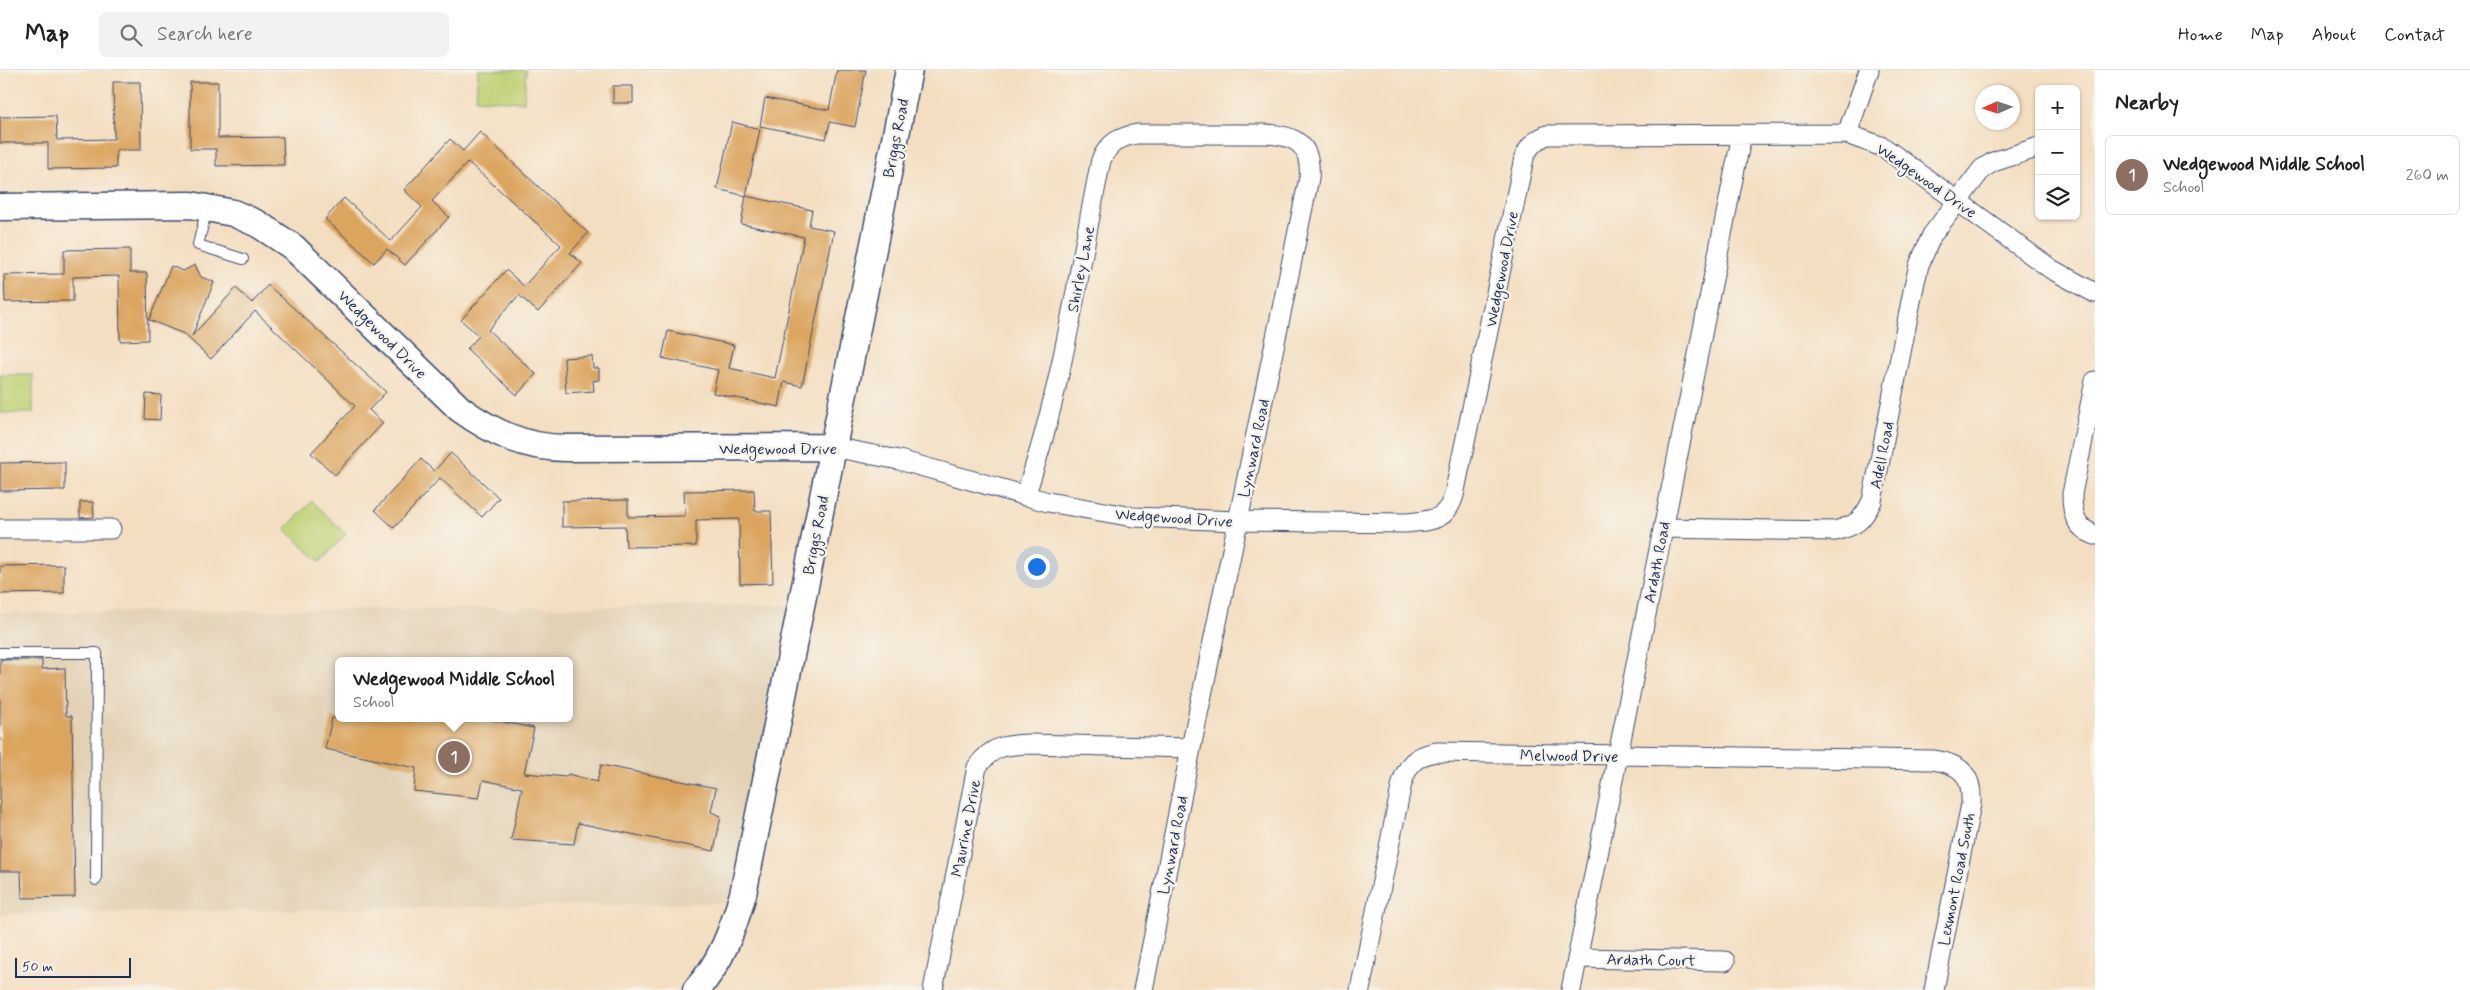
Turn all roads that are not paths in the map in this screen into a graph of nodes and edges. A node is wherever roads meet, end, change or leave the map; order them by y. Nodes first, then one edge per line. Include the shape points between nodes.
1 (909, 70) edge
2 (1869, 70) edge
3 (1212, 134) joint
4 (1742, 134) junction
5 (1847, 134) junction
6 (2035, 148) edge
7 (1958, 200) junction
8 (0, 207) edge
9 (207, 207) junction
10 (243, 259) dead end
11 (2095, 293) edge
12 (2095, 381) edge
13 (833, 447) junction
14 (1025, 496) junction
15 (1238, 521) junction
16 (1663, 528) junction
17 (0, 529) edge
18 (111, 529) dead end
19 (2095, 535) edge
20 (0, 653) edge
21 (1191, 748) junction
22 (1618, 756) junction
23 (1962, 770) joint
24 (96, 880) dead end
25 (1577, 958) junction
26 (1725, 961) dead end
27 (696, 990) edge
28 (933, 990) edge
29 (1143, 990) edge
30 (1360, 990) edge
31 (1571, 990) edge
32 (1934, 990) edge

1 - 13 street, Briggs Road
2 - 5 street
3 - 14 street, Shirley Lane via 1123,136 1105,152 1049,420
3 - 15 street, Lynward Road via 1291,138 1305,150 1310,168
4 - 5 street, Wedgewood Drive
4 - 15 street, Wedgewood Drive via 1547,135 1528,147 1454,495 1444,515 1434,520 1406,523
4 - 16 street, Ardath Road
5 - 7 street, Wedgewood Drive via 1883,147
6 - 7 street, Adell Road via 1982,168
7 - 11 street, Wedgewood Drive via 2051,269
7 - 16 street, Adell Road via 1932,235 1919,265 1872,501 1865,516 1852,527 1836,530
8 - 9 street, Wedgewood Drive
9 - 10 lane via 198,246
9 - 13 street, Wedgewood Drive via 233,213 282,239 450,400 478,422 509,438 540,447 558,448
12 - 19 street via 2072,502 2072,511 2080,526
13 - 14 street, Wedgewood Drive via 899,460
13 - 27 street, Briggs Road via 743,894 715,966
14 - 15 street, Wedgewood Drive via 1133,517
15 - 21 street, Lynward Road
16 - 22 street, Ardath Road
17 - 18 street
20 - 24 lane via 97,653
21 - 28 street, Maurine Drive via 1029,744 1007,745 987,754 977,767
21 - 29 street, Lynward Road
22 - 23 street, Melwood Drive via 1933,760
22 - 25 street, Ardath Road
22 - 30 street, Melwood Drive via 1436,752 1412,761 1402,783
23 - 32 street, Lexmont Road South via 1971,786 1970,804
25 - 26 street, Ardath Court
25 - 31 street, Ardath Road

